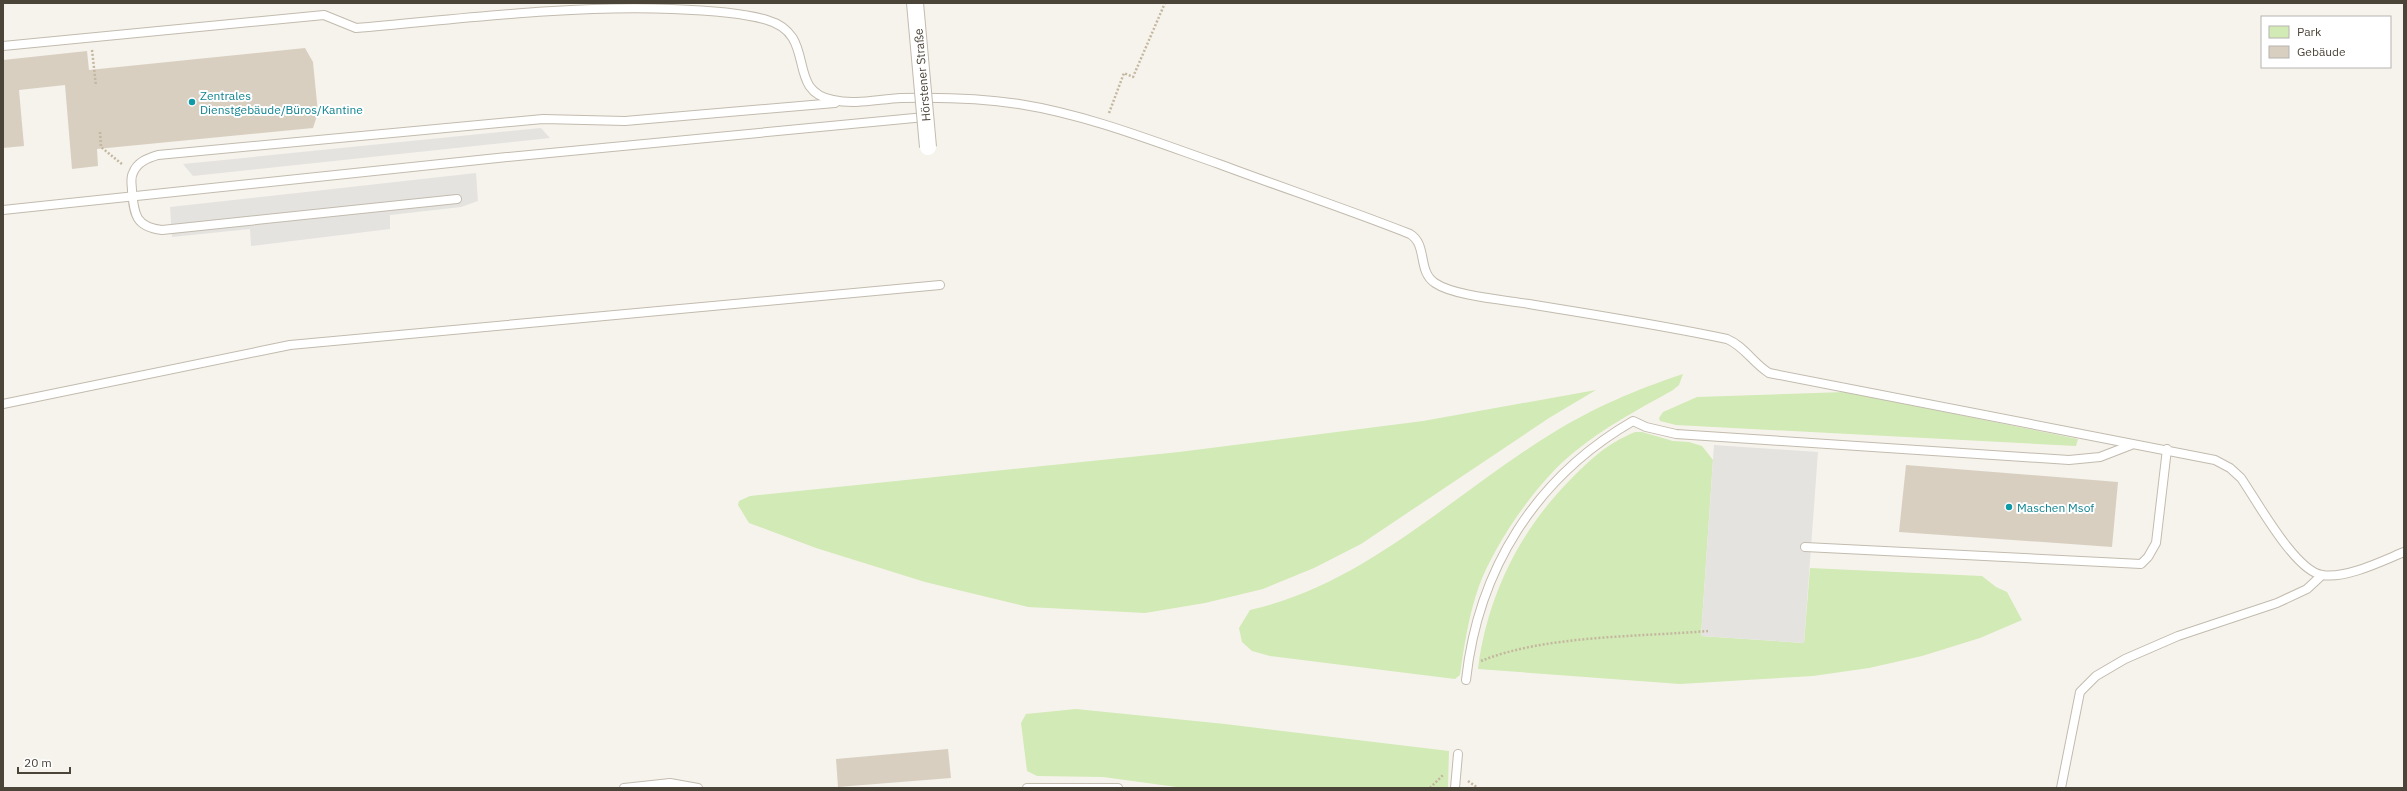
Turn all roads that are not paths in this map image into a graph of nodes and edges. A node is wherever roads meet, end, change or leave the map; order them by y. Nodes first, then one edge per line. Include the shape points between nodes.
1 (915, 3) edge
2 (3, 46) edge
3 (844, 102) junction
4 (925, 117) junction
5 (928, 147) dead end
6 (133, 197) junction
7 (457, 199) dead end
8 (3, 210) edge
9 (940, 285) dead end
10 (3, 404) edge
11 (2132, 445) junction
12 (2166, 449) junction
13 (1805, 547) dead end
14 (2404, 552) edge
15 (2322, 575) junction
16 (1466, 680) dead end
17 (1458, 754) dead end
18 (624, 788) edge
19 (698, 788) edge
20 (1027, 788) edge
21 (1118, 788) edge
22 (1455, 788) edge
23 (2060, 788) edge

1 - 4 street, Hörstener Straße, bridge
2 - 3 lane via 324,15 356,28 574,10 696,10 765,19 783,26 795,38 809,86 817,94 830,100
3 - 6 lane via 625,121 542,119 158,155 146,159 133,173
3 - 11 lane via 898,98 980,100 1047,109 1104,124 1410,234 1418,240 1427,275 1444,288 1727,339 1735,342 1758,366 1769,373
4 - 5 street, Hörstener Straße, bridge
4 - 6 lane via 507,157
6 - 7 lane via 136,217 143,225 162,230
6 - 8 lane
9 - 10 lane via 290,345
11 - 12 lane
11 - 16 lane via 2100,457 2069,460 1676,434 1633,421 1574,463 1553,484 1520,526 1500,558 1488,586 1470,646
12 - 13 lane via 2156,543 2148,558 2141,564
12 - 15 lane via 2215,460 2230,468 2241,478 2292,554 2306,568
14 - 15 lane via 2351,572
15 - 23 lane via 2307,589 2278,603 2178,636 2125,659 2096,676 2080,692
17 - 22 lane
18 - 19 lane via 670,783
20 - 21 lane

